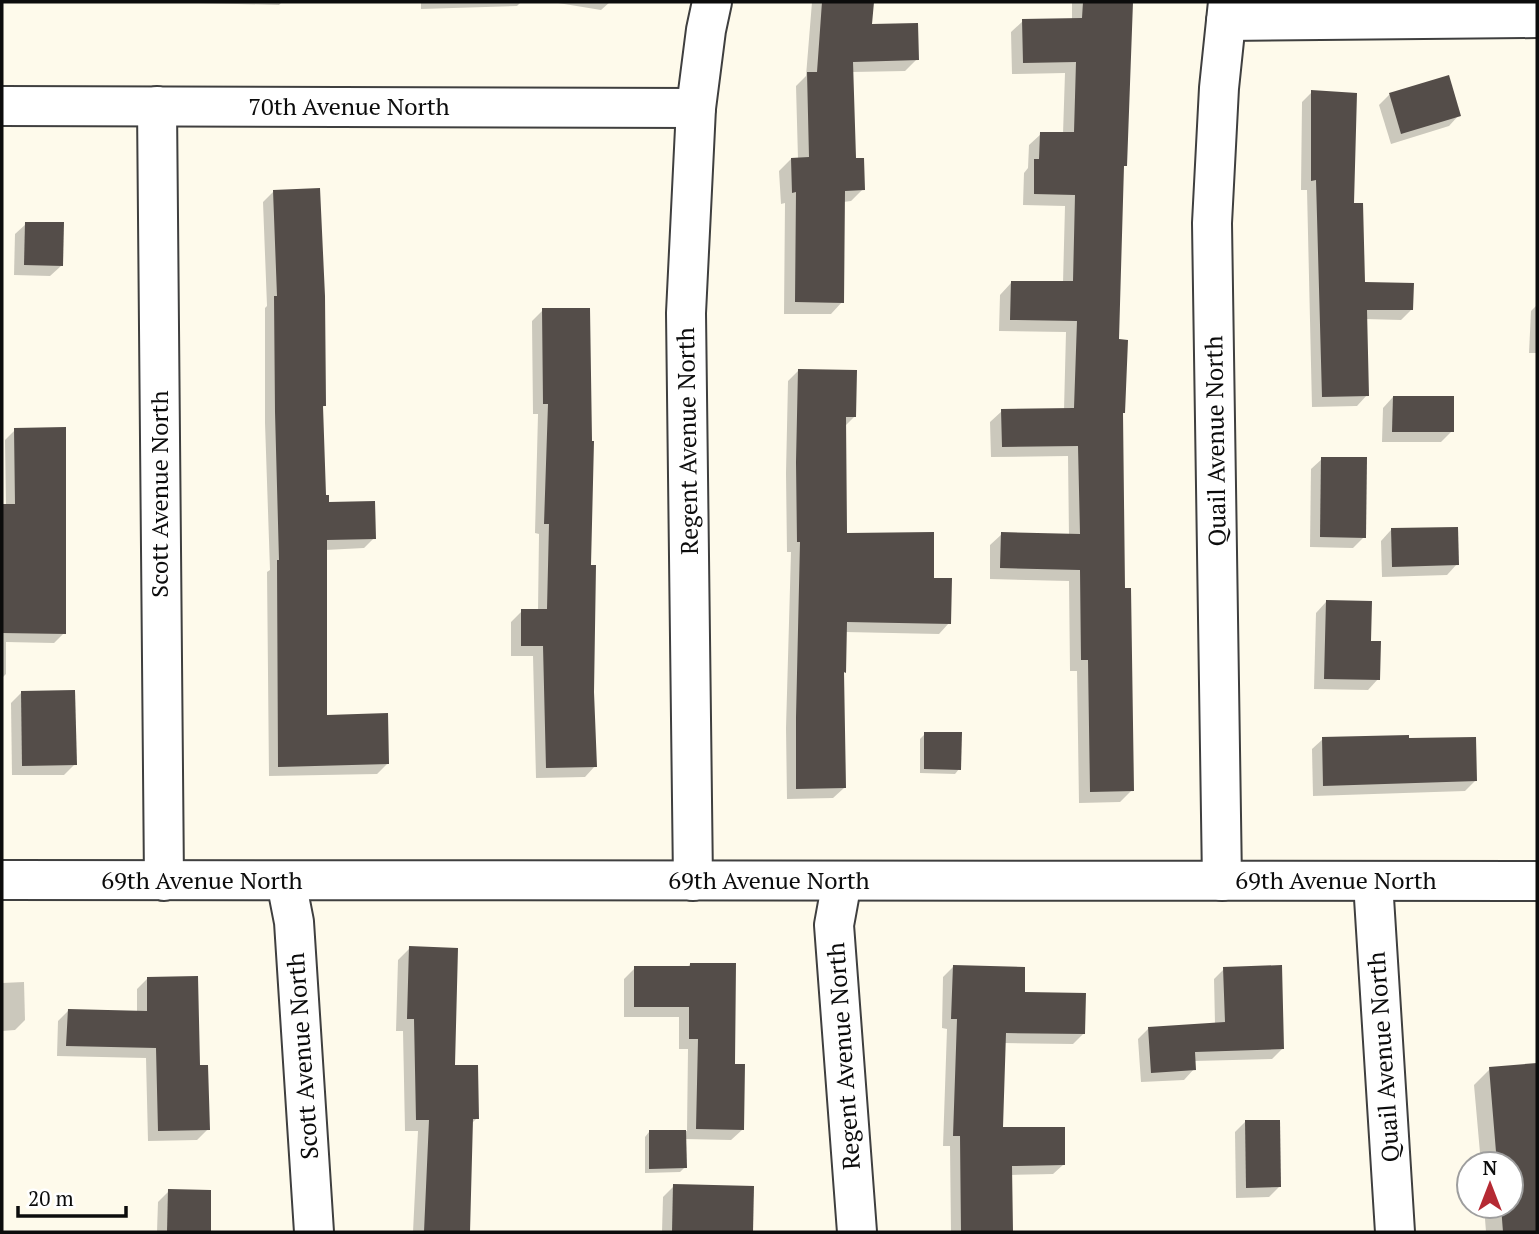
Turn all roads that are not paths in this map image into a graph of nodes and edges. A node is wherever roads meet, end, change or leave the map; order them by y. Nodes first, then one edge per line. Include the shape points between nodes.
1 (712, 2) edge
2 (1227, 12) edge
3 (1537, 18) edge
4 (2, 106) edge
5 (157, 106) junction
6 (696, 108) junction
7 (2, 880) edge
8 (163, 881) junction
9 (286, 881) junction
10 (693, 881) junction
11 (842, 881) junction
12 (1222, 881) junction
13 (1537, 881) edge
14 (1373, 882) junction
15 (314, 1232) edge
16 (857, 1232) edge
17 (1395, 1232) edge

1 - 6 street, Regent Avenue North
2 - 3 street
2 - 12 street, Quail Avenue North via 1212,223
4 - 5 street, 70th Avenue North
5 - 6 street, 70th Avenue North
5 - 8 street, Scott Avenue North
6 - 10 street, Regent Avenue North via 686,313
7 - 8 street, 69th Avenue North
8 - 9 street, 69th Avenue North
9 - 10 street, 69th Avenue North
9 - 15 street, Scott Avenue North via 294,922
10 - 11 street, 69th Avenue North
11 - 12 street, 69th Avenue North
11 - 16 street, Regent Avenue North via 834,925
12 - 14 street, 69th Avenue North
13 - 14 street, 69th Avenue North
14 - 17 street, Quail Avenue North

